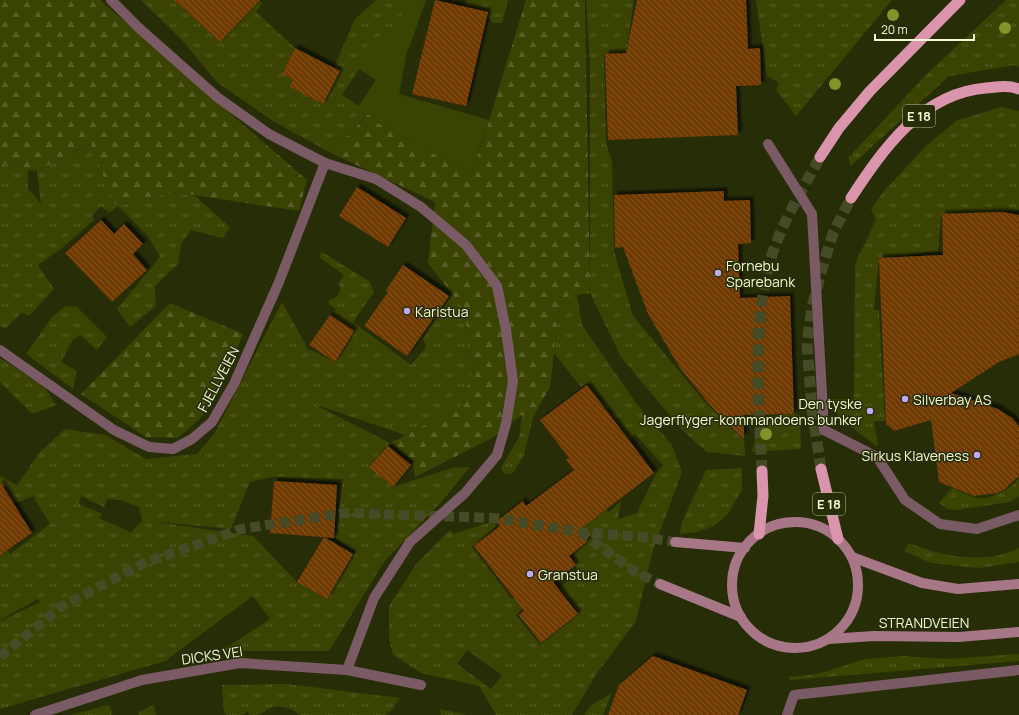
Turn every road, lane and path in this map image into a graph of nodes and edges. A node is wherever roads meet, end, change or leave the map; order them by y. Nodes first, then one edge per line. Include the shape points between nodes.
1 (111, 0) edge
2 (960, 0) edge
3 (1019, 89) edge
4 (768, 144) dead end
5 (820, 157) tunnel mouth
6 (325, 163) junction
7 (851, 198) tunnel mouth
8 (0, 350) edge
9 (821, 469) tunnel mouth
10 (762, 471) tunnel mouth
11 (1019, 516) edge
12 (760, 534) junction
13 (838, 539) junction
14 (675, 542) tunnel mouth
15 (745, 548) junction
16 (852, 557) junction
17 (660, 584) tunnel mouth
18 (1019, 584) edge
19 (741, 617) junction
20 (1019, 632) edge
21 (830, 639) junction
22 (347, 670) junction
23 (1019, 670) edge
24 (421, 685) dead end
25 (35, 715) edge
26 (787, 715) edge

1 - 6 street via 217,97 269,134
2 - 5 highway via 870,91 839,128
3 - 7 highway, E 18 via 1010,86 973,89 933,104 897,133
4 - 11 street via 812,214 824,430 877,457 905,500 940,524 977,529
6 - 8 street, FJELLVEIEN via 279,282 234,384 212,422 192,439 173,449 149,447 114,430
6 - 22 street via 376,179 422,207 466,245 497,286 513,381 506,424 497,455 465,493 410,542 374,598
9 - 13 highway, E 18
10 - 12 highway
12 - 13 main road via 774,526 791,522 825,530
12 - 15 main road
13 - 16 main road
14 - 15 main road
15 - 19 main road via 737,561 732,589
16 - 18 main road via 922,583 958,589
16 - 21 main road via 858,579 856,602 846,623
17 - 19 main road
19 - 21 main road via 760,638 788,648 802,648
20 - 21 main road, STRANDVEIEN via 959,637 874,636
22 - 24 street, DICKS VEI
22 - 25 street, DICKS VEI via 240,663 142,680
23 - 26 street via 794,695

